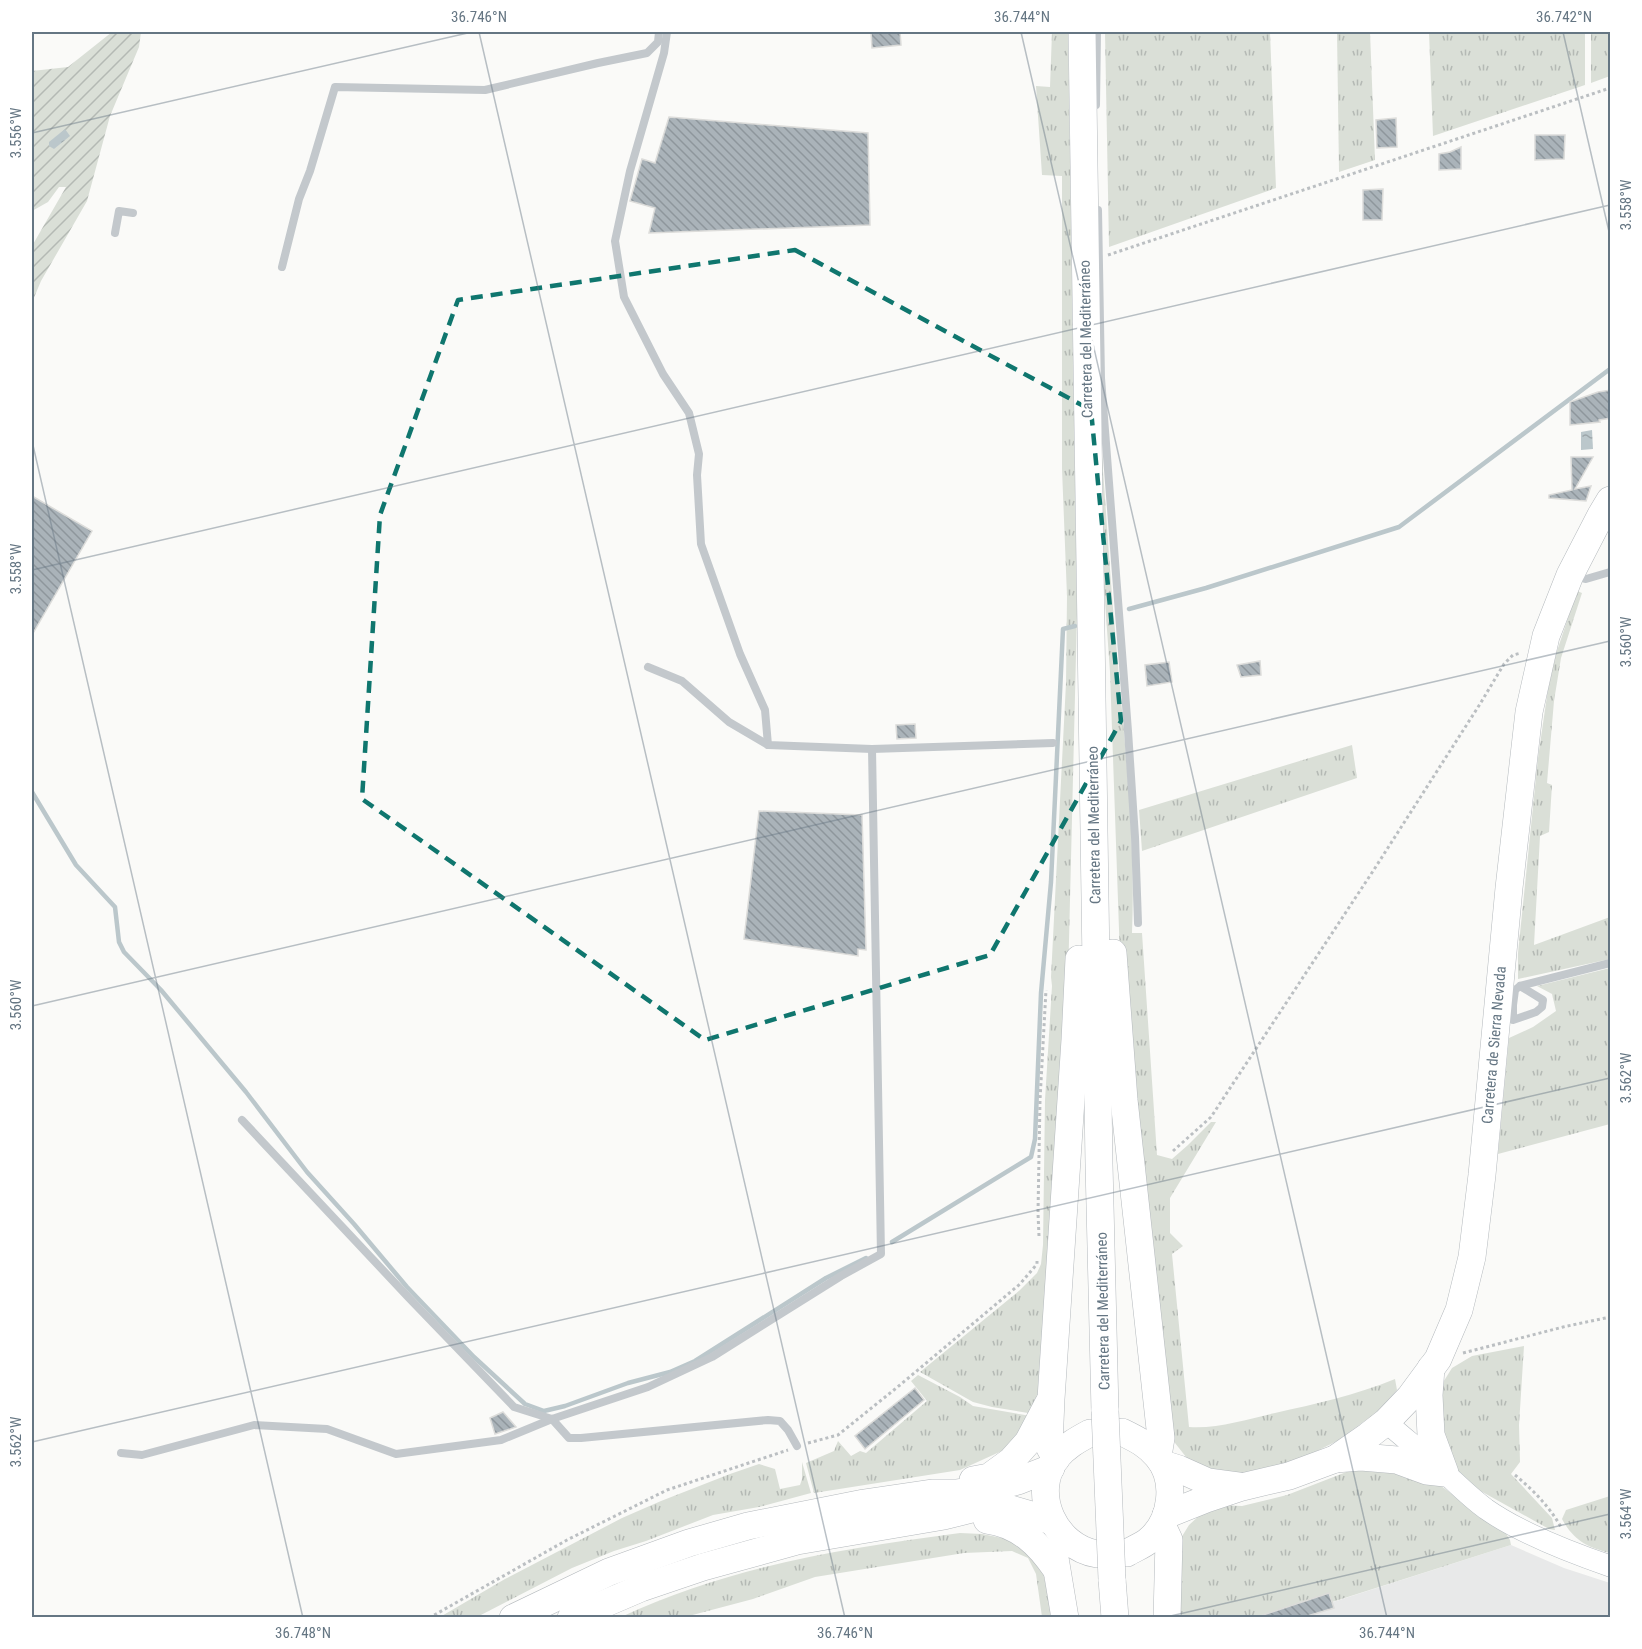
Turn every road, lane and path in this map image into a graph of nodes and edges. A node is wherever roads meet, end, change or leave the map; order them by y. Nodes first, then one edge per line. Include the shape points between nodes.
1 (659, 32) edge
2 (667, 32) edge
3 (1082, 32) edge
4 (1096, 32) edge
5 (1611, 88) edge
6 (1096, 113) dead end
7 (1098, 201) dead end
8 (133, 213) dead end
9 (115, 233) dead end
10 (1100, 255) junction
11 (282, 267) dead end
12 (1611, 500) edge
13 (1611, 572) edge
14 (1570, 575) junction
15 (1543, 650) junction
16 (648, 667) dead end
17 (1092, 716) junction
18 (1053, 743) dead end
19 (768, 744) junction
20 (872, 749) junction
21 (1093, 809) junction
22 (1138, 923) dead end
23 (1611, 963) edge
24 (1520, 986) junction
25 (1046, 990) dead end
26 (1505, 1005) junction
27 (242, 1120) dead end
28 (1173, 1151) dead end
29 (1039, 1236) dead end
30 (1038, 1256) dead end
31 (1611, 1317) edge
32 (1434, 1364) junction
33 (1051, 1399) junction
34 (552, 1419) junction
35 (1386, 1422) junction
36 (1122, 1432) dead end
37 (1090, 1433) dead end
38 (797, 1446) junction
39 (121, 1453) dead end
40 (1335, 1459) junction
41 (1160, 1460) junction
42 (1053, 1464) junction
43 (1445, 1473) junction
44 (1515, 1475) dead end
45 (1242, 1487) junction
46 (932, 1492) junction
47 (944, 1516) junction
48 (1164, 1520) junction
49 (1054, 1524) junction
50 (1560, 1546) junction
51 (1127, 1553) dead end
52 (1097, 1554) dead end
53 (1611, 1566) edge
54 (1056, 1569) junction
55 (429, 1617) edge
56 (513, 1617) edge
57 (571, 1617) edge
58 (1065, 1617) edge
59 (1115, 1617) edge
60 (1167, 1617) edge

1 - 11 lane via 658,42 647,53 485,90 335,87
2 - 19 lane via 615,241 624,297 663,374 689,413 699,454 701,544 740,654 765,710
3 - 17 highway, Carretera del Mediterráneo
4 - 6 lane
5 - 10 path
7 - 10 lane
8 - 9 lane via 119,212
10 - 22 lane via 1102,410 1128,731
12 - 14 highway, Carretera de Sierra Nevada
13 - 14 lane via 1586,579
14 - 15 highway, Carretera de Sierra Nevada
15 - 26 highway, Carretera de Sierra Nevada via 1529,712
15 - 28 path via 1513,655 1504,664 1211,1117
16 - 19 lane via 682,681 729,722
17 - 21 highway, Carretera del Mediterráneo
17 - 33 highway via 1080,787 1081,920 1076,1040
18 - 20 lane
19 - 20 lane
20 - 34 lane via 881,1254 712,1357 648,1387
21 - 41 highway via 1107,887 1124,1100 1161,1438
21 - 59 highway, Carretera del Mediterráneo, bridge via 1105,1411
23 - 24 lane
24 - 26 lane
24 - 26 lane via 1543,1000 1542,1007 1514,1020
25 - 29 path
26 - 32 highway, Carretera de Sierra Nevada via 1472,1257 1459,1310
27 - 34 lane via 514,1407
30 - 38 path via 1037,1264 1020,1284 838,1435
31 - 32 path
32 - 35 highway, Carretera de Sierra Nevada
32 - 43 highway via 1429,1395 1431,1435
33 - 42 highway via 1049,1446
33 - 46 highway via 1028,1442 1011,1461 989,1477
34 - 38 lane via 569,1438 780,1421
34 - 39 lane via 501,1440 396,1454 327,1429 254,1425 142,1455
35 - 40 highway, Carretera de Sierra Nevada
35 - 43 street
36 - 41 highway, Carretera de Sierra Nevada via 1143,1442
37 - 42 highway via 1069,1444
38 - 55 path via 667,1490
40 - 43 highway via 1397,1460
40 - 45 highway, Carretera de Sierra Nevada via 1289,1476
41 - 45 highway, Carretera de Sierra Nevada via 1208,1482
41 - 48 highway via 1169,1480 1170,1498
42 - 46 highway via 1018,1481 990,1488
42 - 49 highway via 1046,1485 1046,1503
43 - 50 street via 1488,1510
44 - 50 path via 1552,1511 1562,1530
45 - 48 highway, Carretera de Sierra Nevada via 1206,1498
46 - 56 highway via 748,1526 690,1543 609,1572
47 - 49 highway via 996,1506
47 - 54 highway via 1013,1526 1033,1541
47 - 57 highway via 797,1541 640,1588
48 - 51 highway via 1148,1541
48 - 60 highway via 1169,1540
49 - 52 highway via 1070,1543
49 - 54 highway
50 - 53 street
54 - 58 highway

